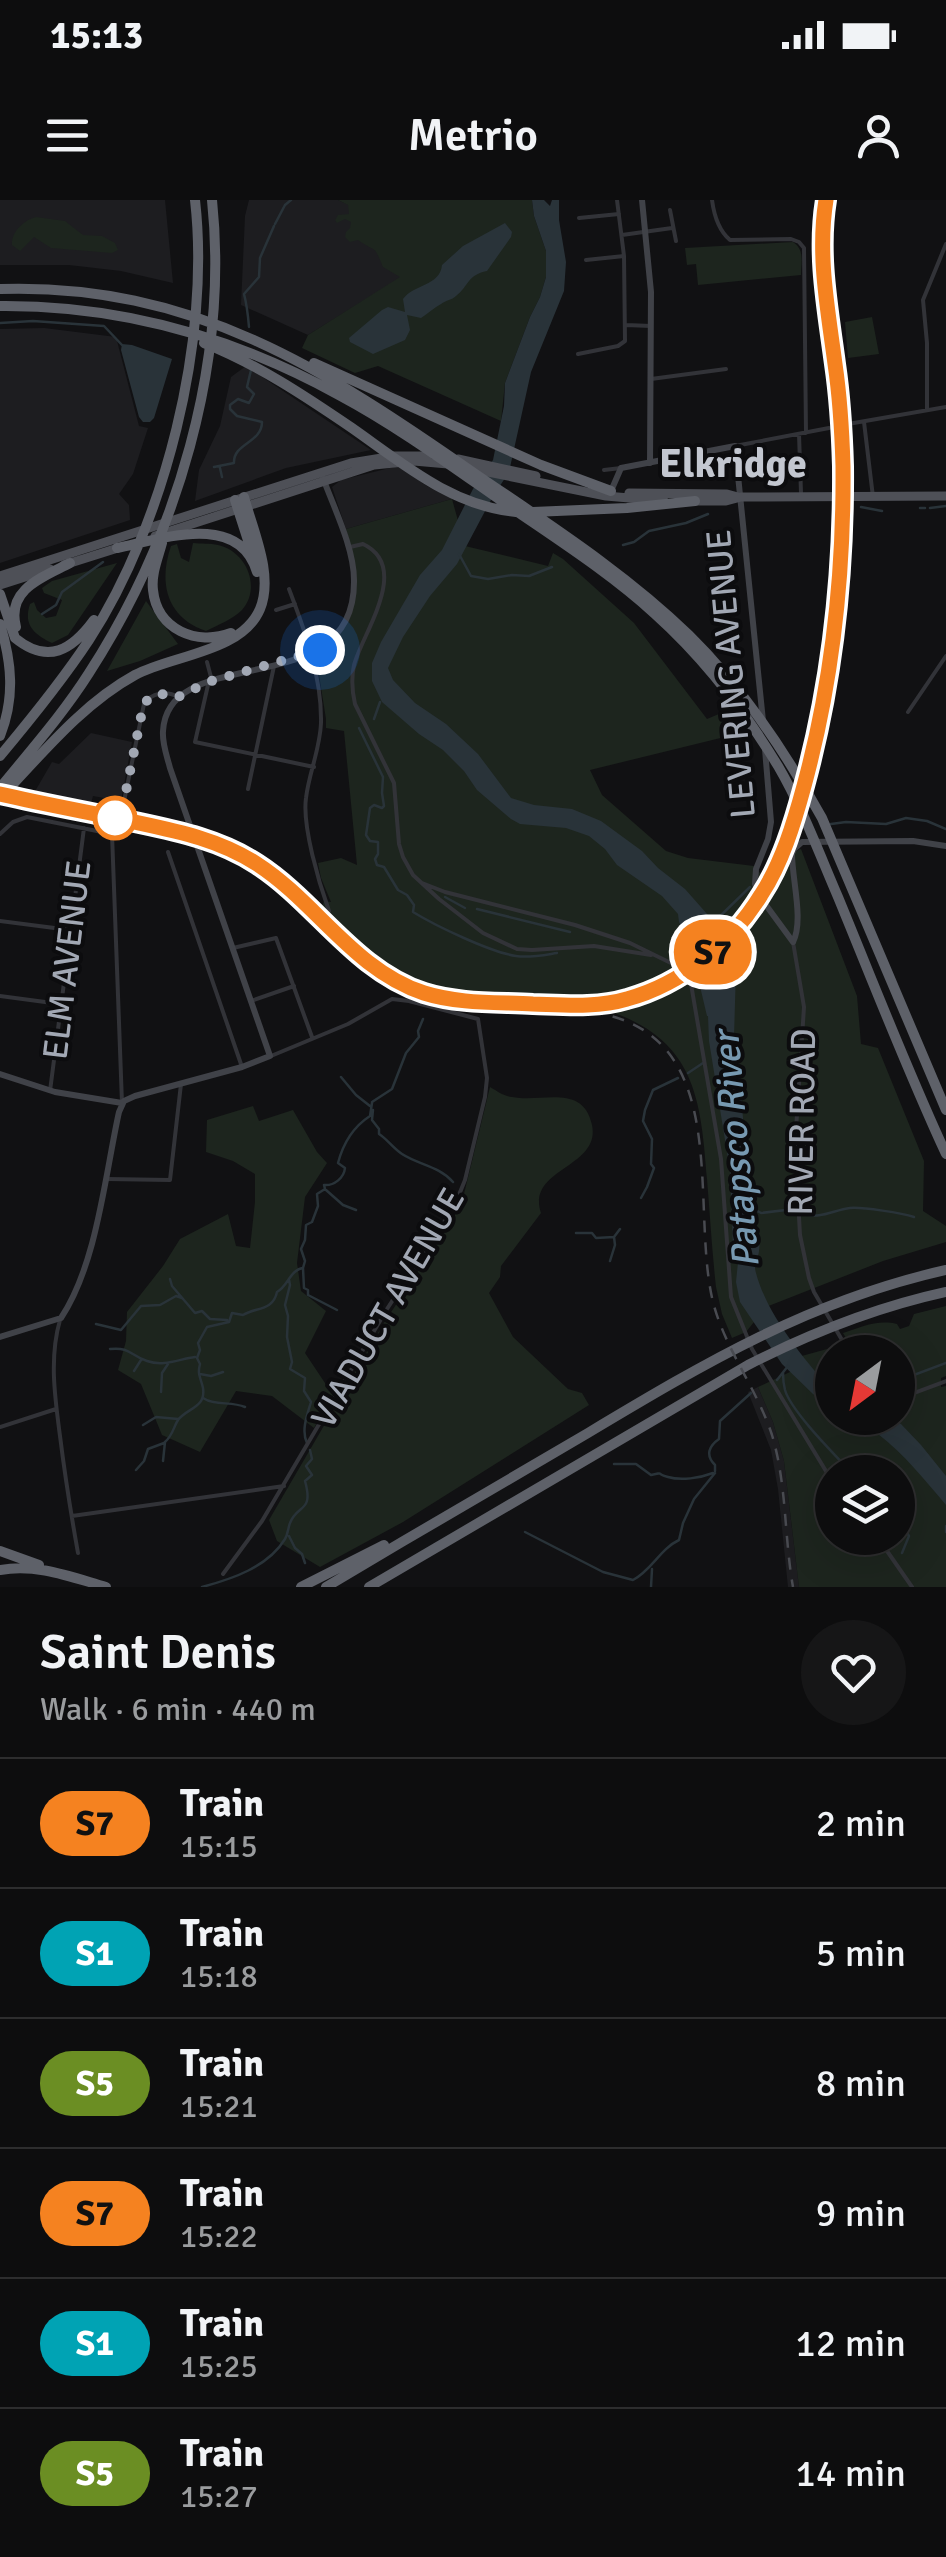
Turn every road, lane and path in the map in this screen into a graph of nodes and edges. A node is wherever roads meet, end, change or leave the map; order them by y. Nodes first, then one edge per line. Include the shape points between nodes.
1 (195, 200) edge
2 (212, 200) edge
3 (617, 200) edge
4 (642, 200) edge
5 (712, 200) edge
6 (670, 210) dead end
7 (619, 214) junction
8 (579, 218) dead end
9 (672, 228) junction
10 (646, 232) junction
11 (622, 235) junction
12 (676, 241) dead end
13 (946, 244) edge
14 (624, 256) junction
15 (586, 260) dead end
16 (0, 288) edge
17 (0, 306) edge
18 (107, 313) junction
19 (625, 325) junction
20 (651, 326) junction
21 (262, 344) junction
22 (578, 354) dead end
23 (726, 369) dead end
24 (651, 378) junction
25 (946, 407) edge
26 (927, 410) junction
27 (864, 422) junction
28 (848, 424) dead end
29 (829, 428) dead end
30 (806, 433) junction
31 (799, 434) junction
32 (423, 442) junction
33 (734, 446) junction
34 (650, 463) junction
35 (621, 468) junction
36 (604, 470) dead end
37 (517, 475) junction
38 (322, 476) junction
39 (612, 491) junction
40 (946, 496) edge
41 (873, 497) junction
42 (741, 498) junction
43 (801, 498) junction
44 (695, 501) junction
45 (241, 503) junction
46 (117, 548) junction
47 (348, 548) junction
48 (157, 550) junction
49 (131, 559) junction
50 (254, 562) junction
51 (70, 563) junction
52 (0, 576) edge
53 (0, 586) edge
54 (288, 589) dead end
55 (0, 594) edge
56 (295, 604) junction
57 (276, 610) dead end
58 (0, 624) edge
59 (0, 635) edge
60 (7, 646) junction
61 (30, 648) junction
62 (311, 654) junction
63 (946, 656) edge
64 (206, 662) dead end
65 (274, 665) junction
66 (210, 682) junction
67 (728, 686) junction
68 (178, 697) junction
69 (908, 712) dead end
70 (0, 736) edge
71 (255, 754) junction
72 (0, 756) edge
73 (314, 767) junction
74 (13, 779) junction
75 (0, 788) edge
76 (248, 789) dead end
77 (0, 798) edge
78 (94, 806) dead end
79 (84, 828) junction
80 (0, 834) edge
81 (946, 846) edge
82 (168, 852) dead end
83 (422, 883) junction
84 (329, 911) dead end
85 (0, 921) edge
86 (71, 930) junction
87 (793, 942) junction
88 (233, 948) junction
89 (666, 960) junction
90 (294, 986) junction
91 (0, 996) edge
92 (251, 1001) junction
93 (62, 1004) junction
94 (312, 1038) junction
95 (270, 1056) junction
96 (242, 1068) junction
97 (0, 1074) edge
98 (181, 1084) junction
99 (50, 1091) junction
100 (122, 1103) junction
101 (946, 1110) edge
102 (946, 1154) edge
103 (105, 1178) junction
104 (946, 1270) edge
105 (946, 1292) edge
106 (60, 1318) junction
107 (839, 1335) edge
108 (0, 1337) edge
109 (946, 1381) edge
110 (915, 1393) edge
111 (56, 1409) junction
112 (0, 1427) edge
113 (816, 1455) edge
114 (284, 1486) junction
115 (448, 1515) junction
116 (72, 1516) junction
117 (0, 1551) edge
118 (78, 1552) dead end
119 (890, 1555) edge
120 (0, 1570) edge
121 (223, 1574) dead end
122 (103, 1586) edge
123 (301, 1587) edge
124 (326, 1587) edge
125 (370, 1587) edge
126 (912, 1587) edge

1 - 49 highway via 197,296 190,356 173,439
2 - 48 highway via 206,361
3 - 7 street
4 - 10 street
5 - 30 street via 730,240 791,239 804,248
6 - 9 street
7 - 8 street
7 - 11 street
9 - 10 street
9 - 12 street
10 - 11 street
10 - 20 street
11 - 14 street
13 - 26 street via 924,300
14 - 15 street
14 - 19 street
16 - 21 highway via 140,300
17 - 18 highway
18 - 32 highway via 164,324 264,358
18 - 44 highway via 246,362 451,494 487,508 522,512
19 - 20 street
19 - 22 street via 625,341 618,346
20 - 24 street
21 - 32 highway via 367,400
21 - 39 highway
23 - 24 street
24 - 34 street
25 - 26 street
26 - 27 street
27 - 28 street
27 - 41 street
29 - 30 street
30 - 31 street
31 - 33 street
31 - 43 street
32 - 67 highway via 620,576 710,657
33 - 34 street
33 - 42 street, LEVERING AVENUE
34 - 35 street
35 - 36 street
35 - 39 street
37 - 38 main road via 414,455 351,463
37 - 39 main road
37 - 44 main road via 606,496
38 - 45 main road
38 - 47 street
39 - 42 main road
40 - 41 main road
41 - 43 main road
42 - 43 main road
42 - 44 main road
42 - 87 street, LEVERING AVENUE via 771,812 755,884
45 - 46 main road
45 - 50 highway
45 - 52 main road
45 - 74 highway via 264,582 251,624 224,643 118,686
46 - 50 highway via 211,534 239,545
46 - 51 main road
47 - 62 street via 354,586 349,609 333,638
47 - 83 street via 368,546 382,572 381,600 356,659 352,694 390,770 400,844
48 - 50 highway via 153,592 160,610 182,633 202,638 232,633 246,622 259,590
48 - 74 highway via 87,677
49 - 61 highway via 77,640 54,652
49 - 72 highway via 90,639
51 - 53 main road
51 - 61 highway via 32,583 16,601 14,622
54 - 56 street
55 - 61 highway via 12,632
56 - 57 street
56 - 62 street
58 - 60 highway
59 - 60 highway
60 - 70 highway via 10,695
62 - 65 street
62 - 73 street via 321,722
63 - 69 street
64 - 66 street
65 - 66 street
65 - 71 street
66 - 68 street
66 - 71 street via 195,742
67 - 101 highway via 757,716 822,818
67 - 102 highway via 778,766 822,858
68 - 78 street via 163,693 146,701 122,811
68 - 88 street via 163,739
71 - 73 street
71 - 76 street
73 - 84 street via 306,812
74 - 75 highway
74 - 77 highway
79 - 80 street via 26,817
79 - 86 street, ELM AVENUE
79 - 100 street via 112,834
81 - 87 street via 802,842 792,854
82 - 96 street
83 - 89 street via 597,932
83 - 89 street via 506,946 594,946
85 - 86 street
86 - 93 street, ELM AVENUE
87 - 107 street, RIVER ROAD via 804,1007 795,1145 800,1235 814,1292
88 - 90 street via 276,938
88 - 92 street
89 - 113 street via 690,984 721,1160 734,1308
90 - 92 street
90 - 94 street
91 - 93 street
92 - 95 street
93 - 99 street, ELM AVENUE
94 - 95 street
94 - 114 street, VIADUCT AVENUE via 392,999 478,1019 486,1088 460,1194
95 - 96 street
96 - 98 street
97 - 99 street
98 - 100 street
98 - 103 street via 170,1180
99 - 100 street
100 - 103 street
103 - 106 street via 83,1274
104 - 115 highway via 777,1327
105 - 125 highway via 876,1311 768,1355
106 - 108 street
106 - 111 street
109 - 110 street
111 - 112 street
111 - 116 street
114 - 116 street
114 - 121 street, VIADUCT AVENUE
115 - 123 highway
115 - 124 highway
116 - 118 street
117 - 122 highway
119 - 126 street
120 - 122 highway via 35,1568

